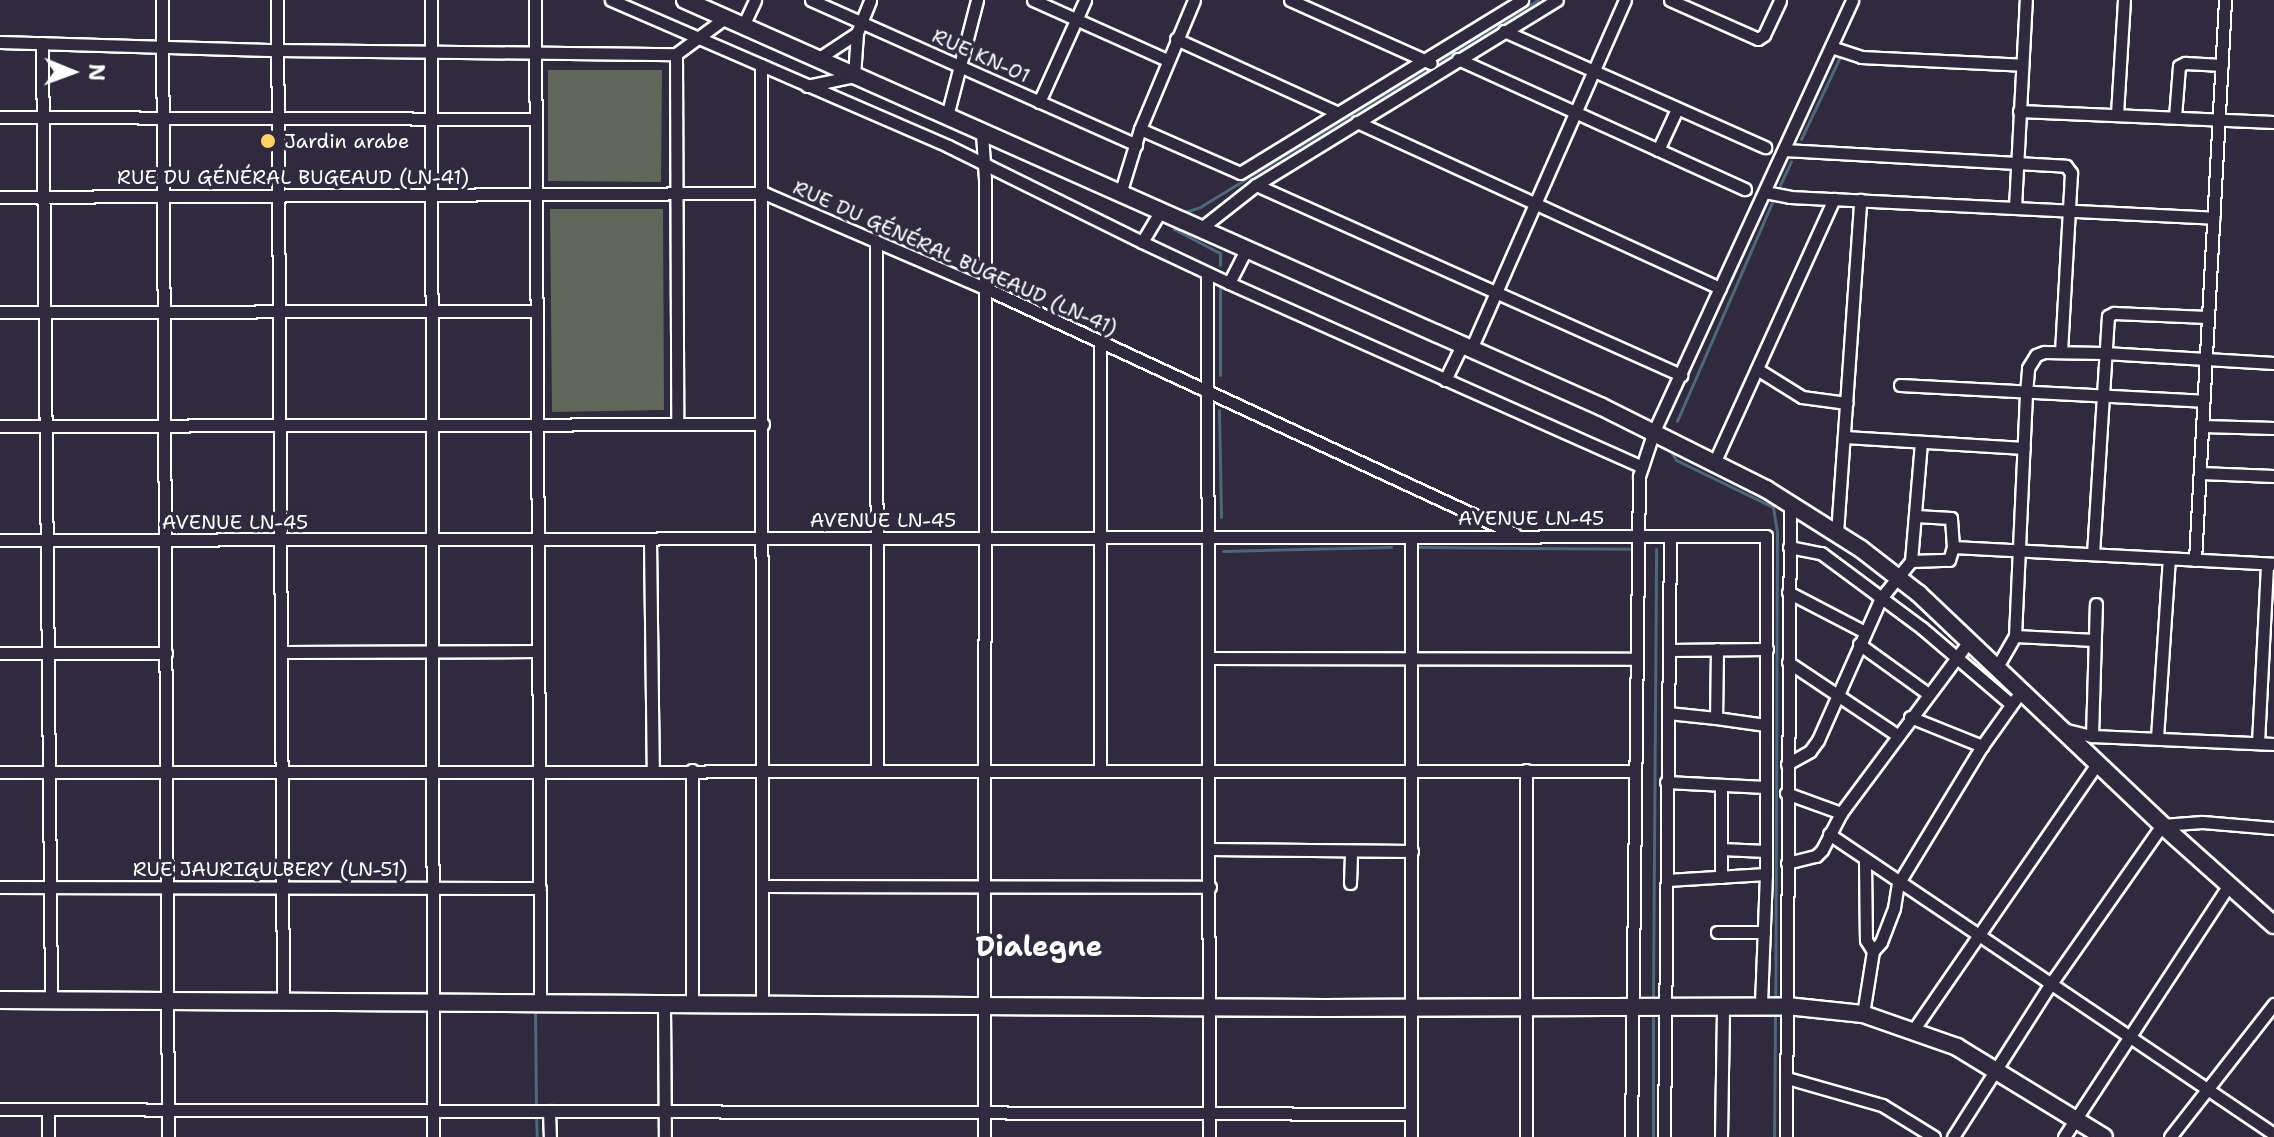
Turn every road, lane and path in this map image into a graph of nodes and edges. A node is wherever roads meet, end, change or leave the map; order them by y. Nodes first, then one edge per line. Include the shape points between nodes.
1 (162, 0) edge
2 (277, 0) edge
3 (431, 0) edge
4 (535, 0) edge
5 (611, 0) edge
6 (685, 0) edge
7 (755, 0) edge
8 (811, 0) edge
9 (870, 0) edge
10 (977, 0) edge
11 (1033, 0) edge
12 (1085, 0) edge
13 (1194, 0) edge
14 (1290, 0) edge
15 (1498, 0) edge
16 (1557, 0) edge
17 (1625, 0) edge
18 (1670, 0) edge
19 (1780, 0) edge
20 (1852, 0) edge
21 (2026, 0) edge
22 (2124, 0) edge
23 (2225, 0) edge
24 (1517, 3) edge
25 (725, 18) junction
26 (1076, 19) junction
27 (743, 26) junction
28 (859, 27) junction
29 (1504, 31) junction
30 (696, 39) junction
31 (1176, 39) junction
32 (0, 42) edge
33 (42, 43) junction
34 (162, 46) junction
35 (1831, 47) junction
36 (277, 50) junction
37 (431, 51) junction
38 (535, 53) junction
39 (676, 54) junction
40 (1458, 59) junction
41 (816, 60) junction
42 (1167, 60) junction
43 (761, 65) junction
44 (958, 65) junction
45 (1433, 65) junction
46 (2022, 65) junction
47 (2222, 65) junction
48 (1594, 72) junction
49 (854, 76) junction
50 (1408, 80) junction
51 (807, 86) junction
52 (1039, 102) junction
53 (1677, 109) junction
54 (2019, 111) junction
55 (1336, 112) junction
56 (1576, 113) junction
57 (2117, 114) junction
58 (947, 116) junction
59 (0, 117) edge
60 (43, 117) junction
61 (163, 117) junction
62 (2175, 117) junction
63 (278, 118) junction
64 (431, 119) junction
65 (536, 119) junction
66 (2218, 119) junction
67 (1357, 122) junction
68 (2274, 122) edge
69 (1140, 129) junction
70 (982, 133) junction
71 (1136, 145) junction
72 (1765, 147) dead end
73 (1658, 150) junction
74 (1784, 150) junction
75 (2017, 163) junction
76 (985, 166) junction
77 (1256, 185) junction
78 (1745, 189) dead end
79 (1765, 192) junction
80 (676, 193) junction
81 (764, 193) junction
82 (536, 194) junction
83 (1120, 194) junction
84 (278, 195) junction
85 (432, 195) junction
86 (163, 196) junction
87 (0, 197) edge
88 (43, 197) junction
89 (1834, 199) junction
90 (1860, 200) junction
91 (1535, 204) junction
92 (2015, 207) junction
93 (2068, 210) junction
94 (2213, 218) junction
95 (1180, 220) junction
96 (876, 241) junction
97 (1142, 242) junction
98 (1246, 249) junction
99 (1207, 273) junction
100 (1229, 283) junction
101 (985, 288) junction
102 (1720, 288) junction
103 (1497, 291) junction
104 (279, 311) junction
105 (432, 311) junction
106 (537, 311) junction
107 (0, 312) edge
108 (44, 312) junction
109 (164, 312) junction
110 (2207, 317) junction
111 (1100, 343) junction
112 (1467, 347) junction
113 (2061, 352) junction
114 (2104, 353) junction
115 (2205, 360) junction
116 (2274, 363) edge
117 (1757, 369) junction
118 (1681, 375) junction
119 (1445, 380) junction
120 (1900, 385) dead end
121 (1210, 391) junction
122 (2026, 393) junction
123 (2103, 397) junction
124 (2203, 401) junction
125 (1847, 403) junction
126 (537, 423) junction
127 (432, 424) junction
128 (677, 424) junction
129 (763, 424) junction
130 (164, 425) junction
131 (279, 425) junction
132 (0, 426) edge
133 (46, 426) junction
134 (2202, 426) junction
135 (2274, 428) edge
136 (1654, 431) junction
137 (1845, 437) junction
138 (1921, 442) junction
139 (2024, 448) junction
140 (1715, 461) junction
141 (1642, 467) junction
142 (2200, 473) junction
143 (2274, 476) edge
144 (1790, 503) junction
145 (1915, 516) junction
146 (1837, 533) junction
147 (1636, 536) junction
148 (1670, 536) junction
149 (1210, 537) junction
150 (1411, 537) junction
151 (1519, 537) junction
152 (763, 538) junction
153 (875, 538) junction
154 (985, 538) junction
155 (1100, 538) junction
156 (432, 539) junction
157 (538, 539) junction
158 (650, 539) junction
159 (0, 540) edge
160 (47, 540) junction
161 (165, 540) junction
162 (280, 540) junction
163 (1789, 547) junction
164 (1953, 547) junction
165 (2019, 550) junction
166 (2093, 554) junction
167 (2169, 559) junction
168 (2195, 560) junction
169 (1911, 561) junction
170 (2270, 564) edge
171 (1897, 575) junction
172 (1788, 592) junction
173 (1881, 598) junction
174 (2096, 604) dead end
175 (2015, 636) junction
176 (1862, 638) junction
177 (1970, 640) junction
178 (2094, 640) junction
179 (1717, 649) junction
180 (1767, 649) junction
181 (1669, 650) junction
182 (538, 651) junction
183 (283, 652) junction
184 (432, 652) junction
185 (0, 653) edge
186 (48, 653) junction
187 (166, 653) junction
188 (1957, 657) junction
189 (1210, 658) junction
190 (1411, 659) junction
191 (1636, 659) junction
192 (1788, 662) junction
193 (1997, 667) junction
194 (1927, 693) junction
195 (1839, 696) junction
196 (2016, 697) junction
197 (1668, 713) junction
198 (1910, 717) junction
199 (1716, 718) junction
200 (1766, 725) junction
201 (2063, 729) junction
202 (1897, 735) junction
203 (2092, 736) junction
204 (2157, 738) junction
205 (2258, 743) junction
206 (2274, 744) edge
207 (1982, 746) junction
208 (2098, 762) junction
209 (1787, 764) junction
210 (653, 770) junction
211 (692, 770) junction
212 (762, 770) junction
213 (877, 770) junction
214 (985, 770) junction
215 (1100, 770) junction
216 (1210, 770) junction
217 (1411, 770) junction
218 (1526, 770) junction
219 (1635, 771) junction
220 (0, 772) edge
221 (49, 772) junction
222 (166, 772) junction
223 (282, 773) junction
224 (432, 773) junction
225 (539, 774) junction
226 (1666, 782) junction
227 (1721, 785) junction
228 (1765, 787) junction
229 (1786, 793) junction
230 (1841, 813) junction
231 (2162, 825) junction
232 (2274, 828) edge
233 (1829, 834) junction
234 (1210, 849) junction
235 (1721, 849) junction
236 (1351, 851) junction
237 (1412, 851) junction
238 (1766, 851) junction
239 (1865, 862) junction
240 (1787, 863) junction
241 (1766, 874) junction
242 (1721, 877) junction
243 (1667, 880) junction
244 (1350, 883) dead end
245 (1898, 884) junction
246 (2229, 885) junction
247 (762, 886) junction
248 (0, 887) edge
249 (50, 887) junction
250 (167, 887) junction
251 (282, 887) junction
252 (985, 887) junction
253 (1210, 887) junction
254 (433, 888) junction
255 (540, 888) junction
256 (2274, 925) edge
257 (1717, 932) dead end
258 (1764, 932) junction
259 (1978, 934) junction
260 (1873, 951) junction
261 (2050, 985) junction
262 (0, 1000) edge
263 (51, 1000) junction
264 (167, 1000) junction
265 (283, 1000) junction
266 (433, 1001) junction
267 (540, 1004) junction
268 (2274, 1004) edge
269 (664, 1005) junction
270 (692, 1005) junction
271 (762, 1005) junction
272 (984, 1006) junction
273 (1413, 1006) junction
274 (1632, 1006) junction
275 (1666, 1006) junction
276 (1775, 1006) junction
277 (1210, 1007) junction
278 (1524, 1007) junction
279 (1723, 1007) junction
280 (1863, 1014) junction
281 (1914, 1029) junction
282 (2129, 1036) junction
283 (1996, 1068) junction
284 (1787, 1078) junction
285 (2204, 1089) junction
286 (0, 1109) edge
287 (48, 1109) junction
288 (168, 1109) junction
289 (433, 1110) junction
290 (549, 1111) junction
291 (666, 1111) junction
292 (984, 1112) junction
293 (1210, 1113) junction
294 (1411, 1114) junction
295 (2077, 1119) junction
296 (2274, 1134) edge
297 (48, 1137) edge
298 (168, 1137) edge
299 (433, 1137) edge
300 (550, 1137) edge
301 (665, 1137) edge
302 (984, 1137) edge
303 (1209, 1137) edge
304 (1411, 1137) edge
305 (1526, 1137) edge
306 (1631, 1137) edge
307 (1664, 1137) edge
308 (1721, 1137) edge
309 (1786, 1137) edge
310 (1934, 1137) edge
311 (1953, 1137) edge
312 (2064, 1137) edge
313 (2104, 1137) edge
314 (2170, 1137) edge

1 - 34 street
2 - 36 street
3 - 37 street
4 - 38 street
5 - 30 street
6 - 25 street
7 - 27 street
8 - 28 street, RUE KN-01
9 - 28 street
10 - 44 street
11 - 26 street
12 - 26 street
13 - 31 street
14 - 45 street
15 - 24 street
16 - 29 street
17 - 48 street
18 - 19 street via 1758,39
20 - 35 street
21 - 46 street
22 - 57 street
23 - 47 street
24 - 45 street
25 - 27 street
25 - 30 street
26 - 42 street
26 - 52 street
27 - 41 street
28 - 41 street
28 - 44 street, RUE KN-01
28 - 49 street
29 - 40 street
29 - 48 street
30 - 39 street
30 - 43 street
31 - 42 street
31 - 55 street
32 - 33 street
33 - 34 street
33 - 60 street
34 - 36 street
34 - 61 street
35 - 46 street via 1861,57
35 - 74 street
36 - 37 street
36 - 63 street
37 - 38 street
37 - 64 street
38 - 39 street
38 - 65 street
39 - 80 street
40 - 45 street
40 - 56 street
41 - 49 street
42 - 69 street
43 - 51 street
43 - 81 street
44 - 52 street, RUE KN-01
44 - 58 street
45 - 50 street
45 - 50 street
46 - 54 street
47 - 62 street via 2179,66
47 - 66 street
48 - 53 street
48 - 56 street
49 - 51 street
49 - 58 street
50 - 55 street
50 - 67 street
51 - 76 street
52 - 71 street, RUE KN-01
53 - 72 street
53 - 73 street
54 - 57 street
54 - 75 street
55 - 69 street via 1240,173
56 - 73 street
56 - 91 street
57 - 62 street
58 - 70 street
59 - 60 street
60 - 61 street
60 - 88 street
61 - 63 street
61 - 86 street
62 - 66 street
63 - 64 street
63 - 84 street
64 - 65 street
64 - 85 street
65 - 82 street
66 - 68 street
66 - 94 street
67 - 77 street
67 - 91 street
69 - 71 street
70 - 76 street
70 - 83 street
71 - 83 street
73 - 78 street
74 - 75 street
74 - 79 street
75 - 92 street
75 - 93 street via 2069,168
76 - 97 street
76 - 101 street
77 - 95 street
77 - 103 street
79 - 89 street
79 - 102 street
80 - 81 street, RUE DU GÉNÉRAL BUGEAUD (LN-41)
80 - 82 street, RUE DU GÉNÉRAL BUGEAUD (LN-41)
80 - 128 street
81 - 96 street, RUE DU GÉNÉRAL BUGEAUD (LN-41)
81 - 129 street
82 - 85 street, RUE DU GÉNÉRAL BUGEAUD (LN-41)
82 - 106 street
83 - 95 street
84 - 85 street, RUE DU GÉNÉRAL BUGEAUD (LN-41)
84 - 86 street, RUE DU GÉNÉRAL BUGEAUD (LN-41)
84 - 104 street
85 - 105 street
86 - 88 street, RUE DU GÉNÉRAL BUGEAUD (LN-41)
86 - 109 street
87 - 88 street, RUE DU GÉNÉRAL BUGEAUD (LN-41)
88 - 108 street
89 - 90 street
89 - 117 street
90 - 92 street
90 - 125 street
91 - 102 street
91 - 103 street
92 - 93 street
93 - 94 street
93 - 113 street
94 - 110 street
95 - 97 street
95 - 98 street
96 - 101 street, RUE DU GÉNÉRAL BUGEAUD (LN-41)
96 - 153 street
97 - 99 street
98 - 100 street
98 - 112 street
99 - 100 street
99 - 121 street
100 - 119 street
101 - 111 street, RUE DU GÉNÉRAL BUGEAUD (LN-41)
101 - 154 street
102 - 118 street
103 - 112 street
103 - 118 street
104 - 105 street
104 - 109 street
104 - 131 street
105 - 106 street
105 - 127 street
106 - 126 street
107 - 108 street
108 - 109 street
108 - 133 street
109 - 130 street
110 - 114 street via 2111,314
110 - 115 street
111 - 121 street, RUE DU GÉNÉRAL BUGEAUD (LN-41)
111 - 155 street
112 - 119 street
112 - 136 street
113 - 114 street
113 - 122 street via 2044,352 2031,361
114 - 115 street
114 - 123 street
115 - 116 street
115 - 124 street
117 - 125 street via 1802,397
117 - 140 street
118 - 136 street
119 - 141 street
120 - 122 street
121 - 149 street
121 - 151 street, RUE DU GÉNÉRAL BUGEAUD (LN-41)
122 - 123 street
122 - 139 street
123 - 124 street
123 - 166 street
124 - 134 street
125 - 137 street
126 - 127 street
126 - 128 street
126 - 157 street
127 - 131 street
127 - 156 street
128 - 129 street
129 - 152 street
130 - 131 street
130 - 133 street
130 - 161 street
131 - 162 street
132 - 133 street
133 - 160 street
134 - 135 street
134 - 142 street
136 - 140 street
136 - 141 street
137 - 138 street
137 - 146 street
138 - 139 street
138 - 145 street
139 - 165 street
140 - 144 street
141 - 147 street
142 - 143 street
142 - 168 street
144 - 146 street
144 - 163 street
145 - 164 street via 1951,518
145 - 169 street
146 - 171 street
147 - 148 street, AVENUE LN-45
147 - 151 street, AVENUE LN-45
147 - 191 street
148 - 180 street, AVENUE LN-45 via 1766,536
148 - 181 street
149 - 150 street, AVENUE LN-45
149 - 155 street, AVENUE LN-45
149 - 189 street
150 - 151 street, AVENUE LN-45
150 - 190 street
152 - 153 street, AVENUE LN-45
152 - 158 street, AVENUE LN-45
152 - 212 street
153 - 154 street, AVENUE LN-45
153 - 213 street
154 - 155 street, AVENUE LN-45
154 - 214 street
155 - 215 street
156 - 157 street, AVENUE LN-45
156 - 162 street, AVENUE LN-45
156 - 184 street
157 - 158 street, AVENUE LN-45
157 - 182 street
158 - 210 street
159 - 160 street, AVENUE LN-45
160 - 161 street, AVENUE LN-45
160 - 186 street
161 - 162 street, AVENUE LN-45
161 - 187 street
162 - 183 street
163 - 172 street
163 - 173 street via 1821,553
164 - 165 street
164 - 169 street via 1949,560
165 - 166 street
165 - 175 street
166 - 167 street
167 - 168 street
167 - 204 street
168 - 170 street
169 - 171 street
170 - 205 street
171 - 173 street
171 - 177 street
172 - 176 street
172 - 192 street
173 - 176 street
173 - 188 street
174 - 178 street
175 - 178 street
175 - 193 street
176 - 194 street
176 - 195 street
177 - 188 street
177 - 193 street
178 - 203 street
179 - 180 street
179 - 181 street
179 - 199 street
180 - 200 street
181 - 197 street
182 - 184 street
182 - 225 street
183 - 184 street
183 - 223 street
184 - 224 street
185 - 186 street
186 - 187 street
186 - 221 street
187 - 222 street
188 - 194 street
188 - 196 street
189 - 190 street
189 - 216 street
190 - 191 street
190 - 217 street
191 - 219 street
192 - 195 street
192 - 209 street
193 - 196 street
194 - 198 street
195 - 202 street
195 - 209 street via 1814,746
196 - 201 street
196 - 207 street
197 - 199 street
197 - 226 street
198 - 202 street
198 - 207 street
199 - 200 street
200 - 228 street
201 - 203 street
201 - 208 street
202 - 230 street
203 - 204 street
204 - 205 street
205 - 206 street
207 - 245 street
208 - 231 street
208 - 259 street
209 - 229 street
210 - 211 street
210 - 225 street
211 - 212 street
211 - 270 street
212 - 213 street
212 - 247 street
213 - 214 street
214 - 215 street
214 - 252 street
215 - 216 street
216 - 217 street
216 - 234 street
217 - 218 street
217 - 237 street
218 - 219 street
218 - 278 street
219 - 274 street
220 - 221 street
221 - 222 street
221 - 249 street
222 - 223 street
222 - 250 street
223 - 224 street
223 - 251 street
224 - 225 street
224 - 254 street
225 - 255 street
226 - 227 street
226 - 243 street
227 - 228 street
227 - 235 street
228 - 238 street
229 - 230 street
229 - 240 street
230 - 233 street
231 - 232 street via 2202,822
231 - 246 street
231 - 261 street
233 - 239 street
233 - 240 street via 1816,856
234 - 236 street
234 - 253 street
235 - 238 street
235 - 242 street
236 - 237 street
236 - 244 street
237 - 273 street
238 - 241 street
239 - 245 street
239 - 260 street via 1866,940
240 - 276 street
241 - 242 street
241 - 258 street
242 - 243 street
243 - 275 street
245 - 259 street
245 - 260 street via 1894,908
246 - 256 street
246 - 282 street
247 - 252 street
247 - 271 street
248 - 249 street, RUE JAURIGULBERY (LN-51)
249 - 250 street, RUE JAURIGULBERY (LN-51)
249 - 263 street
250 - 251 street, RUE JAURIGULBERY (LN-51)
250 - 264 street
251 - 254 street, RUE JAURIGULBERY (LN-51)
251 - 265 street
252 - 253 street
252 - 272 street
253 - 277 street
254 - 255 street, RUE JAURIGULBERY (LN-51)
254 - 266 street
255 - 267 street
257 - 258 street
258 - 276 street
259 - 261 street
259 - 281 street
260 - 280 street
261 - 282 street
261 - 283 street
262 - 263 street
263 - 264 street
264 - 265 street
264 - 288 street
265 - 266 street
266 - 267 street
266 - 289 street
267 - 269 street
268 - 285 street
269 - 270 street
269 - 291 street
270 - 271 street
271 - 272 street
272 - 277 street
272 - 292 street
273 - 277 street
273 - 278 street
273 - 294 street
274 - 275 street
274 - 278 street
274 - 306 street
275 - 279 street
275 - 307 street
276 - 279 street
276 - 280 street
276 - 284 street
277 - 293 street
278 - 305 street
279 - 308 street
280 - 281 street
281 - 283 street
282 - 285 street
282 - 295 street
283 - 295 street
283 - 311 street
284 - 309 street
284 - 310 street via 1882,1105
285 - 296 street
285 - 314 street
286 - 287 street
287 - 288 street
287 - 297 street
288 - 289 street
288 - 298 street
289 - 290 street
289 - 299 street
290 - 291 street
290 - 300 street
291 - 292 street
291 - 301 street
292 - 293 street
292 - 302 street
293 - 294 street
293 - 303 street
294 - 304 street
295 - 312 street
295 - 313 street

